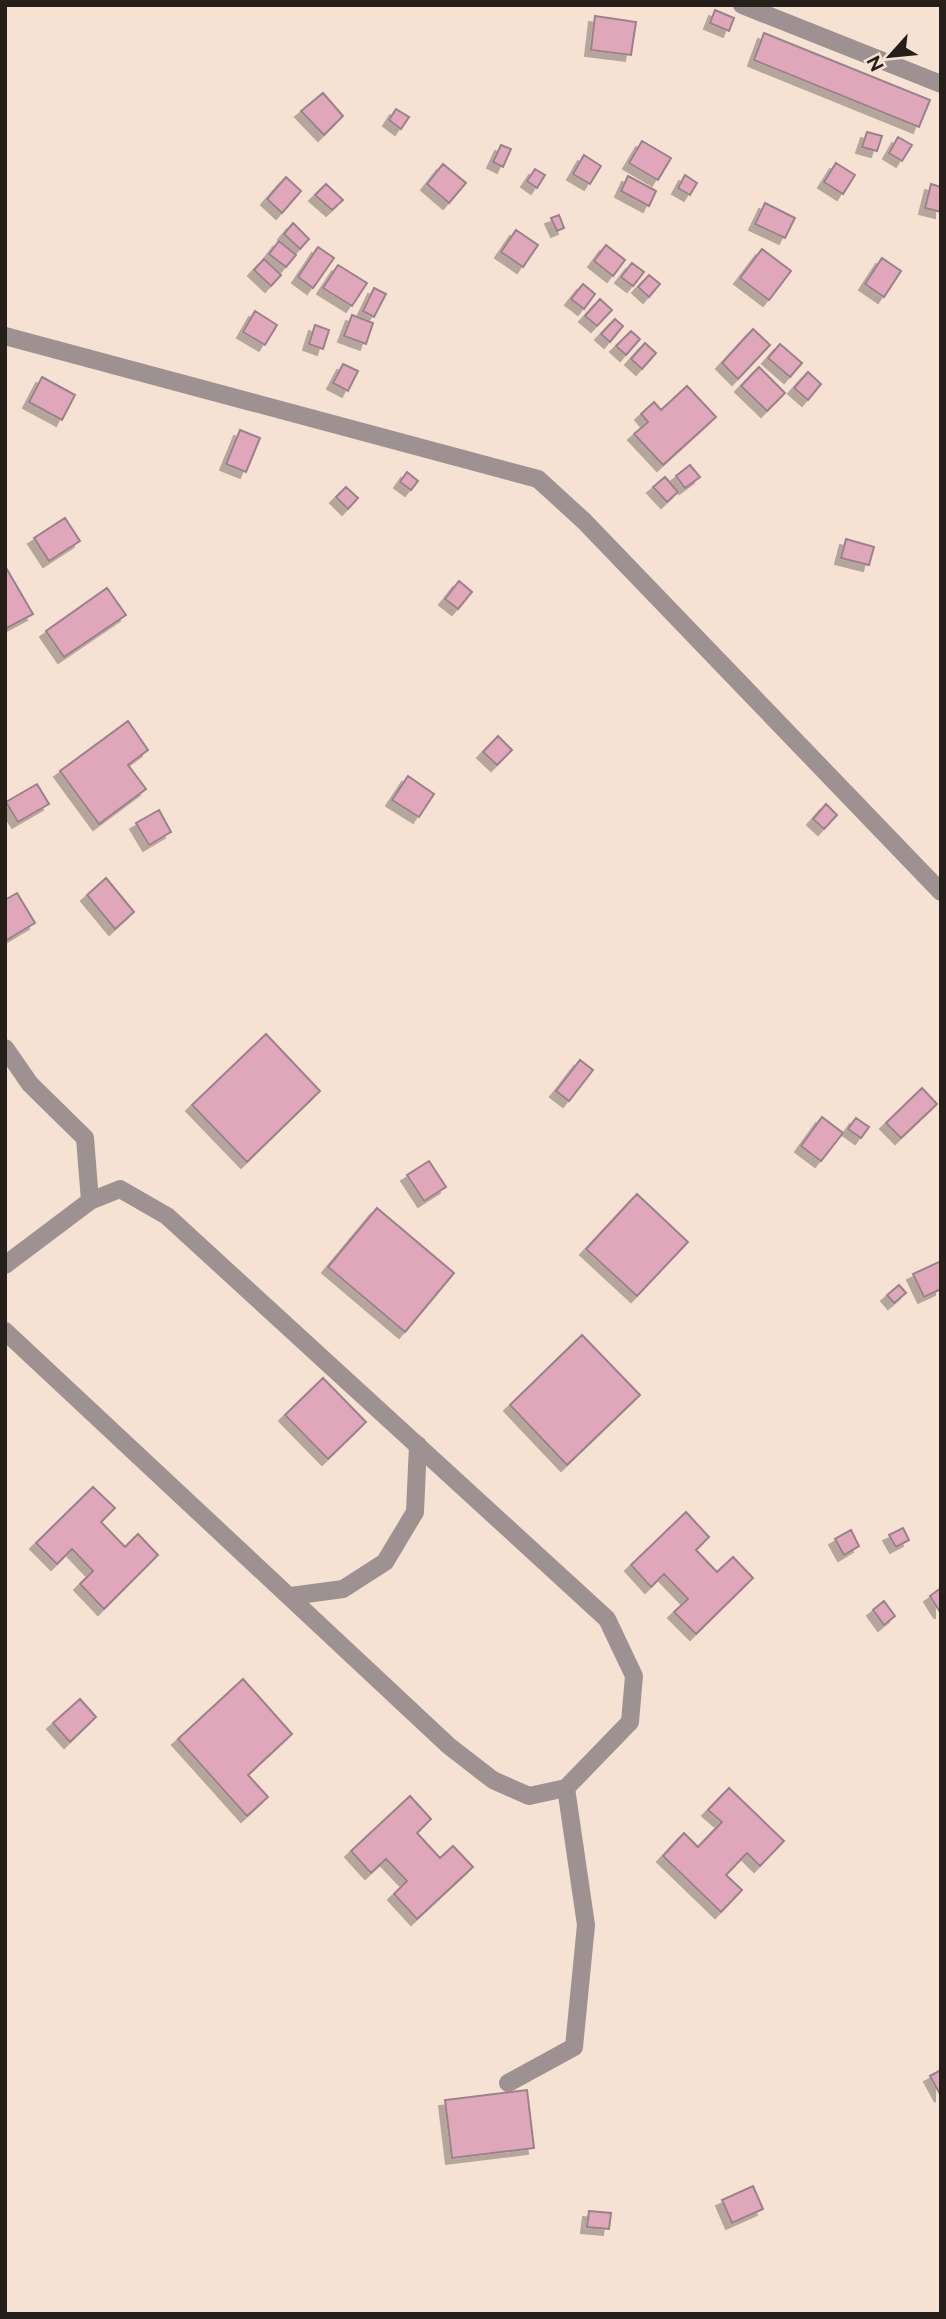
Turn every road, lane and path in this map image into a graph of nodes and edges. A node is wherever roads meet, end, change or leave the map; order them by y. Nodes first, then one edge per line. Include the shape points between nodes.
1 (742, 5) edge
2 (941, 84) edge
3 (5, 336) edge
4 (941, 892) edge
5 (5, 1048) edge
6 (90, 1201) junction
7 (5, 1265) edge
8 (5, 1331) edge
9 (418, 1445) junction
10 (291, 1596) junction
11 (566, 1788) junction
12 (508, 2083) dead end

1 - 2 street
3 - 4 street via 538,479
5 - 6 street via 30,1084 85,1138
6 - 7 street
6 - 9 street via 120,1189 167,1216
8 - 10 street
9 - 10 street via 415,1512 385,1562 343,1589
9 - 11 street via 607,1619 634,1676 630,1722
10 - 11 street via 449,1746 493,1780 529,1796
11 - 12 street via 586,1925 574,2047

